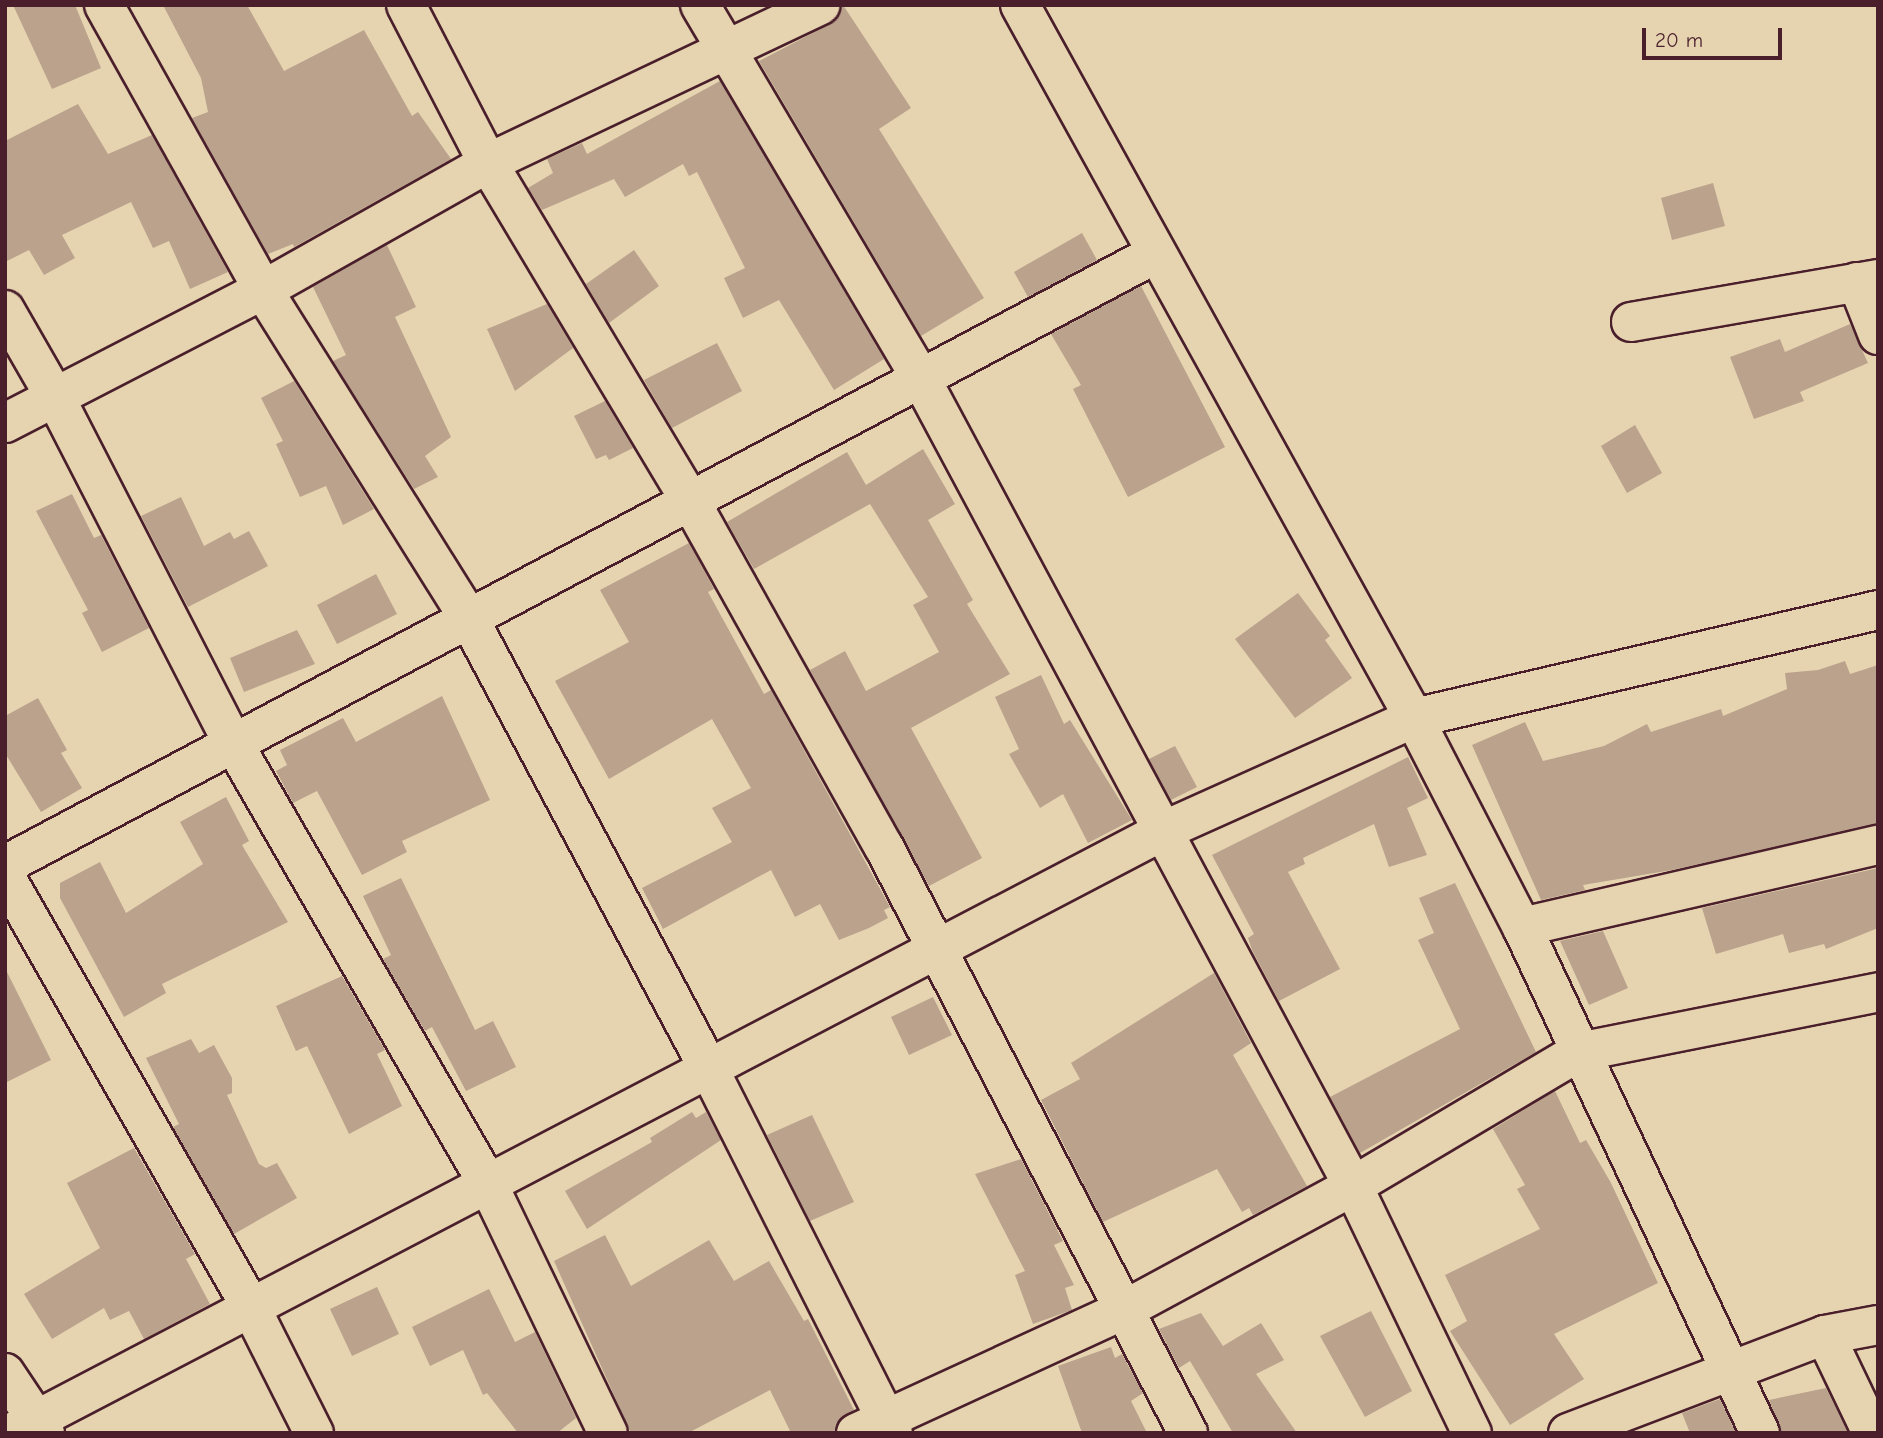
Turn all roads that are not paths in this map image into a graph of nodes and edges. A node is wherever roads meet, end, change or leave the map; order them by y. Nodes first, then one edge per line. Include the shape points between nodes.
1 (104, 5) edge
2 (406, 5) edge
3 (700, 5) edge
4 (820, 5) edge
5 (1020, 5) edge
6 (726, 48) junction
7 (488, 163) junction
8 (1155, 254) junction
9 (1867, 280) edge
10 (263, 290) junction
11 (5, 310) edge
12 (1631, 322) dead end
13 (1878, 335) edge
14 (920, 377) junction
15 (55, 397) junction
16 (5, 422) edge
17 (692, 504) junction
18 (1878, 610) edge
19 (468, 617) junction
20 (1414, 718) junction
21 (232, 741) junction
22 (1165, 830) junction
23 (1878, 845) edge
24 (5, 865) edge
25 (5, 876) edge
26 (1522, 927) junction
27 (938, 949) junction
28 (1878, 992) edge
29 (1579, 1052) junction
30 (709, 1069) junction
31 (488, 1184) junction
32 (1353, 1186) junction
33 (251, 1308) junction
34 (1124, 1310) junction
35 (1878, 1325) edge
36 (1825, 1335) junction
37 (1730, 1370) junction
38 (5, 1373) edge
39 (31, 1428) edge
40 (878, 1428) edge
41 (314, 1433) edge
42 (608, 1433) edge
43 (1188, 1433) edge
44 (1472, 1433) edge
45 (1568, 1433) edge
46 (1760, 1433) edge
47 (1872, 1433) edge

1 - 10 street
2 - 7 street
3 - 6 street
4 - 6 street
5 - 8 street
6 - 7 street
6 - 14 street
7 - 10 street
7 - 17 street
8 - 14 street
8 - 20 street
9 - 12 street
9 - 13 street
10 - 15 street
10 - 19 street
11 - 15 street
14 - 17 street
14 - 22 street
15 - 16 street
15 - 21 street
17 - 19 street
17 - 27 street
18 - 20 street
19 - 21 street
19 - 30 street
20 - 22 street
20 - 26 street
21 - 24 street
21 - 31 street
22 - 27 street
22 - 32 street
23 - 26 street
25 - 33 street
26 - 29 street
27 - 30 street
27 - 34 street
28 - 29 street
29 - 32 street
29 - 37 street
30 - 31 street
30 - 40 street
31 - 33 street
31 - 42 street
32 - 34 street
32 - 44 street
33 - 39 street
33 - 41 street
34 - 40 street
34 - 43 street
35 - 36 street
36 - 37 street
36 - 47 street
37 - 45 street
37 - 46 street
38 - 39 street

